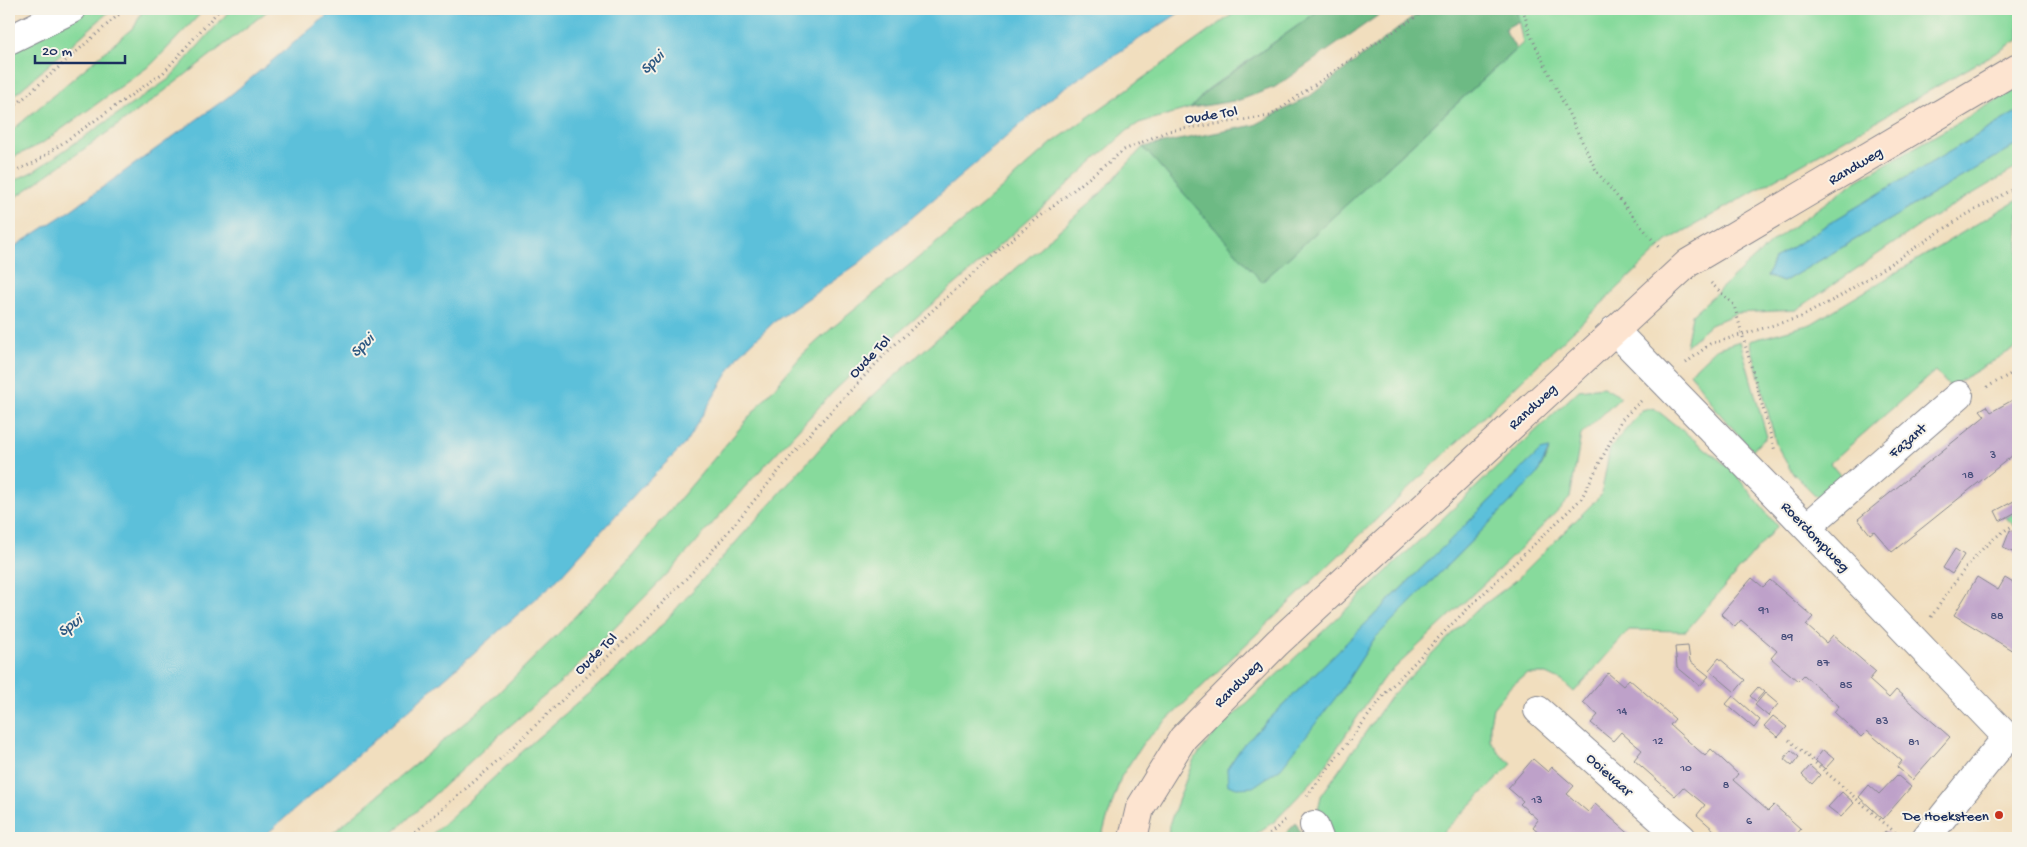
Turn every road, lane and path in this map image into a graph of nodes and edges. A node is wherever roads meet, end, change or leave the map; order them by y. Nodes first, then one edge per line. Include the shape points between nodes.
1 (72, 9) edge
2 (124, 9) edge
3 (220, 9) edge
4 (1428, 9) edge
5 (1523, 9) edge
6 (9, 40) edge
7 (2018, 68) edge
8 (9, 111) edge
9 (9, 173) edge
10 (2018, 186) edge
11 (1688, 263) junction
12 (1614, 330) junction
13 (1743, 334) junction
14 (2018, 370) edge
15 (1663, 381) junction
16 (1960, 395) joint
17 (1776, 454) dead end
18 (2018, 523) edge
19 (1807, 528) junction
20 (1916, 640) junction
21 (1538, 710) dead end
22 (2013, 738) edge
23 (1788, 740) dead end
24 (1290, 814) dead end
25 (1312, 822) edge
26 (408, 838) edge
27 (1133, 838) edge
28 (1266, 838) edge
29 (1682, 838) edge
30 (1902, 838) edge
31 (1926, 838) edge

1 - 6 street
2 - 8 path
3 - 9 path via 163,73 34,163
4 - 26 path, Oude Tol via 1270,116 1168,131 1124,150 1008,242 892,347 813,430 707,557 640,626 498,761
5 - 11 path via 1530,34 1597,172 1658,248
7 - 11 street, Randweg
10 - 13 path via 1801,318
11 - 12 street, Randweg
11 - 13 path via 1734,304
12 - 15 street, Roerdompweg
12 - 27 street, Randweg via 1277,643 1183,738 1140,808
13 - 15 path via 1710,344
13 - 17 path
14 - 16 path via 1985,388
15 - 19 street, Roerdompweg
15 - 25 path via 1622,419 1582,499 1388,690
16 - 19 street, Fazant
18 - 20 path via 2002,532 1971,560
19 - 20 street, Roerdompweg
20 - 22 street, Roerdompweg
21 - 29 street, Ooievaar
22 - 31 street
23 - 30 path
24 - 28 path

